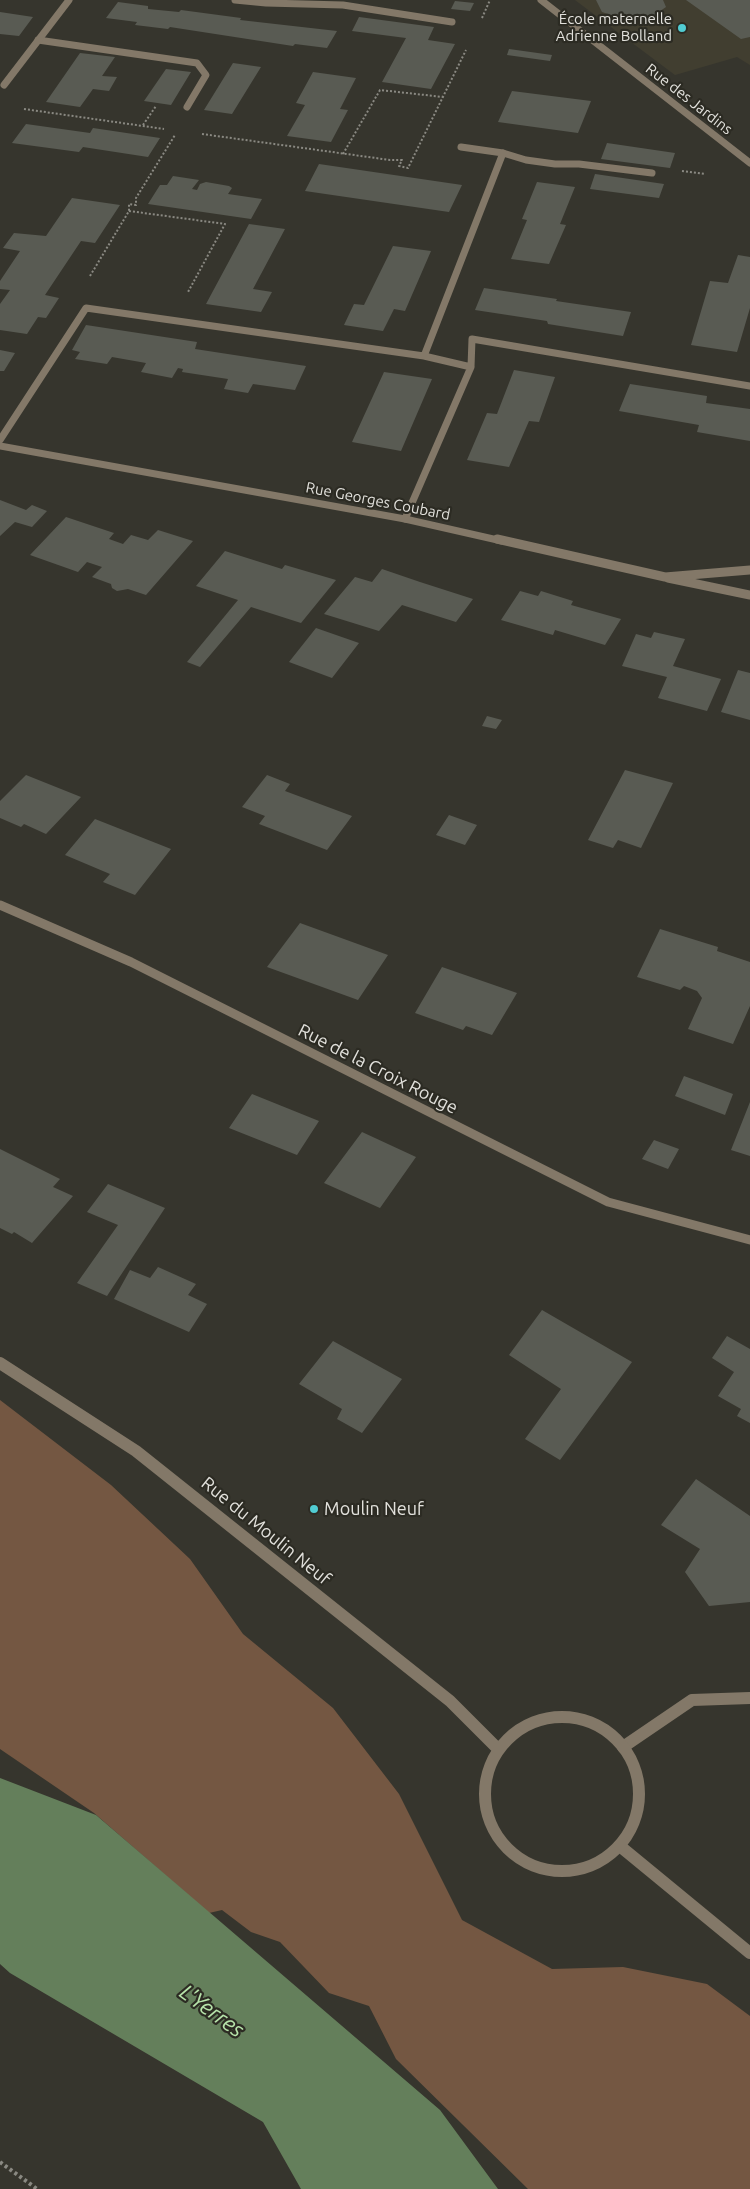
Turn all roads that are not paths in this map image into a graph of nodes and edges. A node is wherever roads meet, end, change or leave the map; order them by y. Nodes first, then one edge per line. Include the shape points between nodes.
1 (69, 0) edge
2 (236, 0) edge
3 (541, 0) edge
4 (452, 22) dead end
5 (38, 40) junction
6 (4, 84) road end
7 (187, 106) dead end
8 (461, 147) dead end
9 (503, 153) junction
10 (750, 163) edge
11 (652, 173) dead end
12 (424, 356) junction
13 (471, 367) junction
14 (750, 386) edge
15 (0, 440) edge
16 (0, 446) edge
17 (405, 519) junction
18 (750, 570) edge
19 (664, 577) junction
20 (750, 596) edge
21 (0, 905) edge
22 (750, 1240) edge
23 (0, 1362) edge
24 (750, 1698) edge
25 (496, 1747) junction
26 (623, 1748) junction
27 (621, 1847) junction
28 (750, 1953) edge

1 - 5 street
2 - 4 street via 343,5
3 - 10 street, Rue des Jardins
5 - 6 street
5 - 7 street via 197,63 206,75
8 - 9 street
9 - 11 street via 555,164
9 - 12 street
12 - 13 street
12 - 15 street via 86,308
13 - 14 street via 472,339
13 - 17 street
16 - 17 street, Rue Georges Coubard
17 - 19 street, Rue Georges Coubard
18 - 19 street, Rue Georges Coubard
19 - 20 street
21 - 22 street, Rue de la Croix Rouge via 131,962 608,1202
23 - 25 street, Rue du Moulin Neuf via 136,1452 450,1702
24 - 26 street via 692,1700
25 - 26 street via 520,1726 558,1716 582,1720 604,1731
25 - 27 street via 486,1769 483,1795 489,1820 503,1842 524,1860 549,1869 575,1871 600,1863
26 - 27 street via 640,1787 639,1809 633,1830
27 - 28 street

